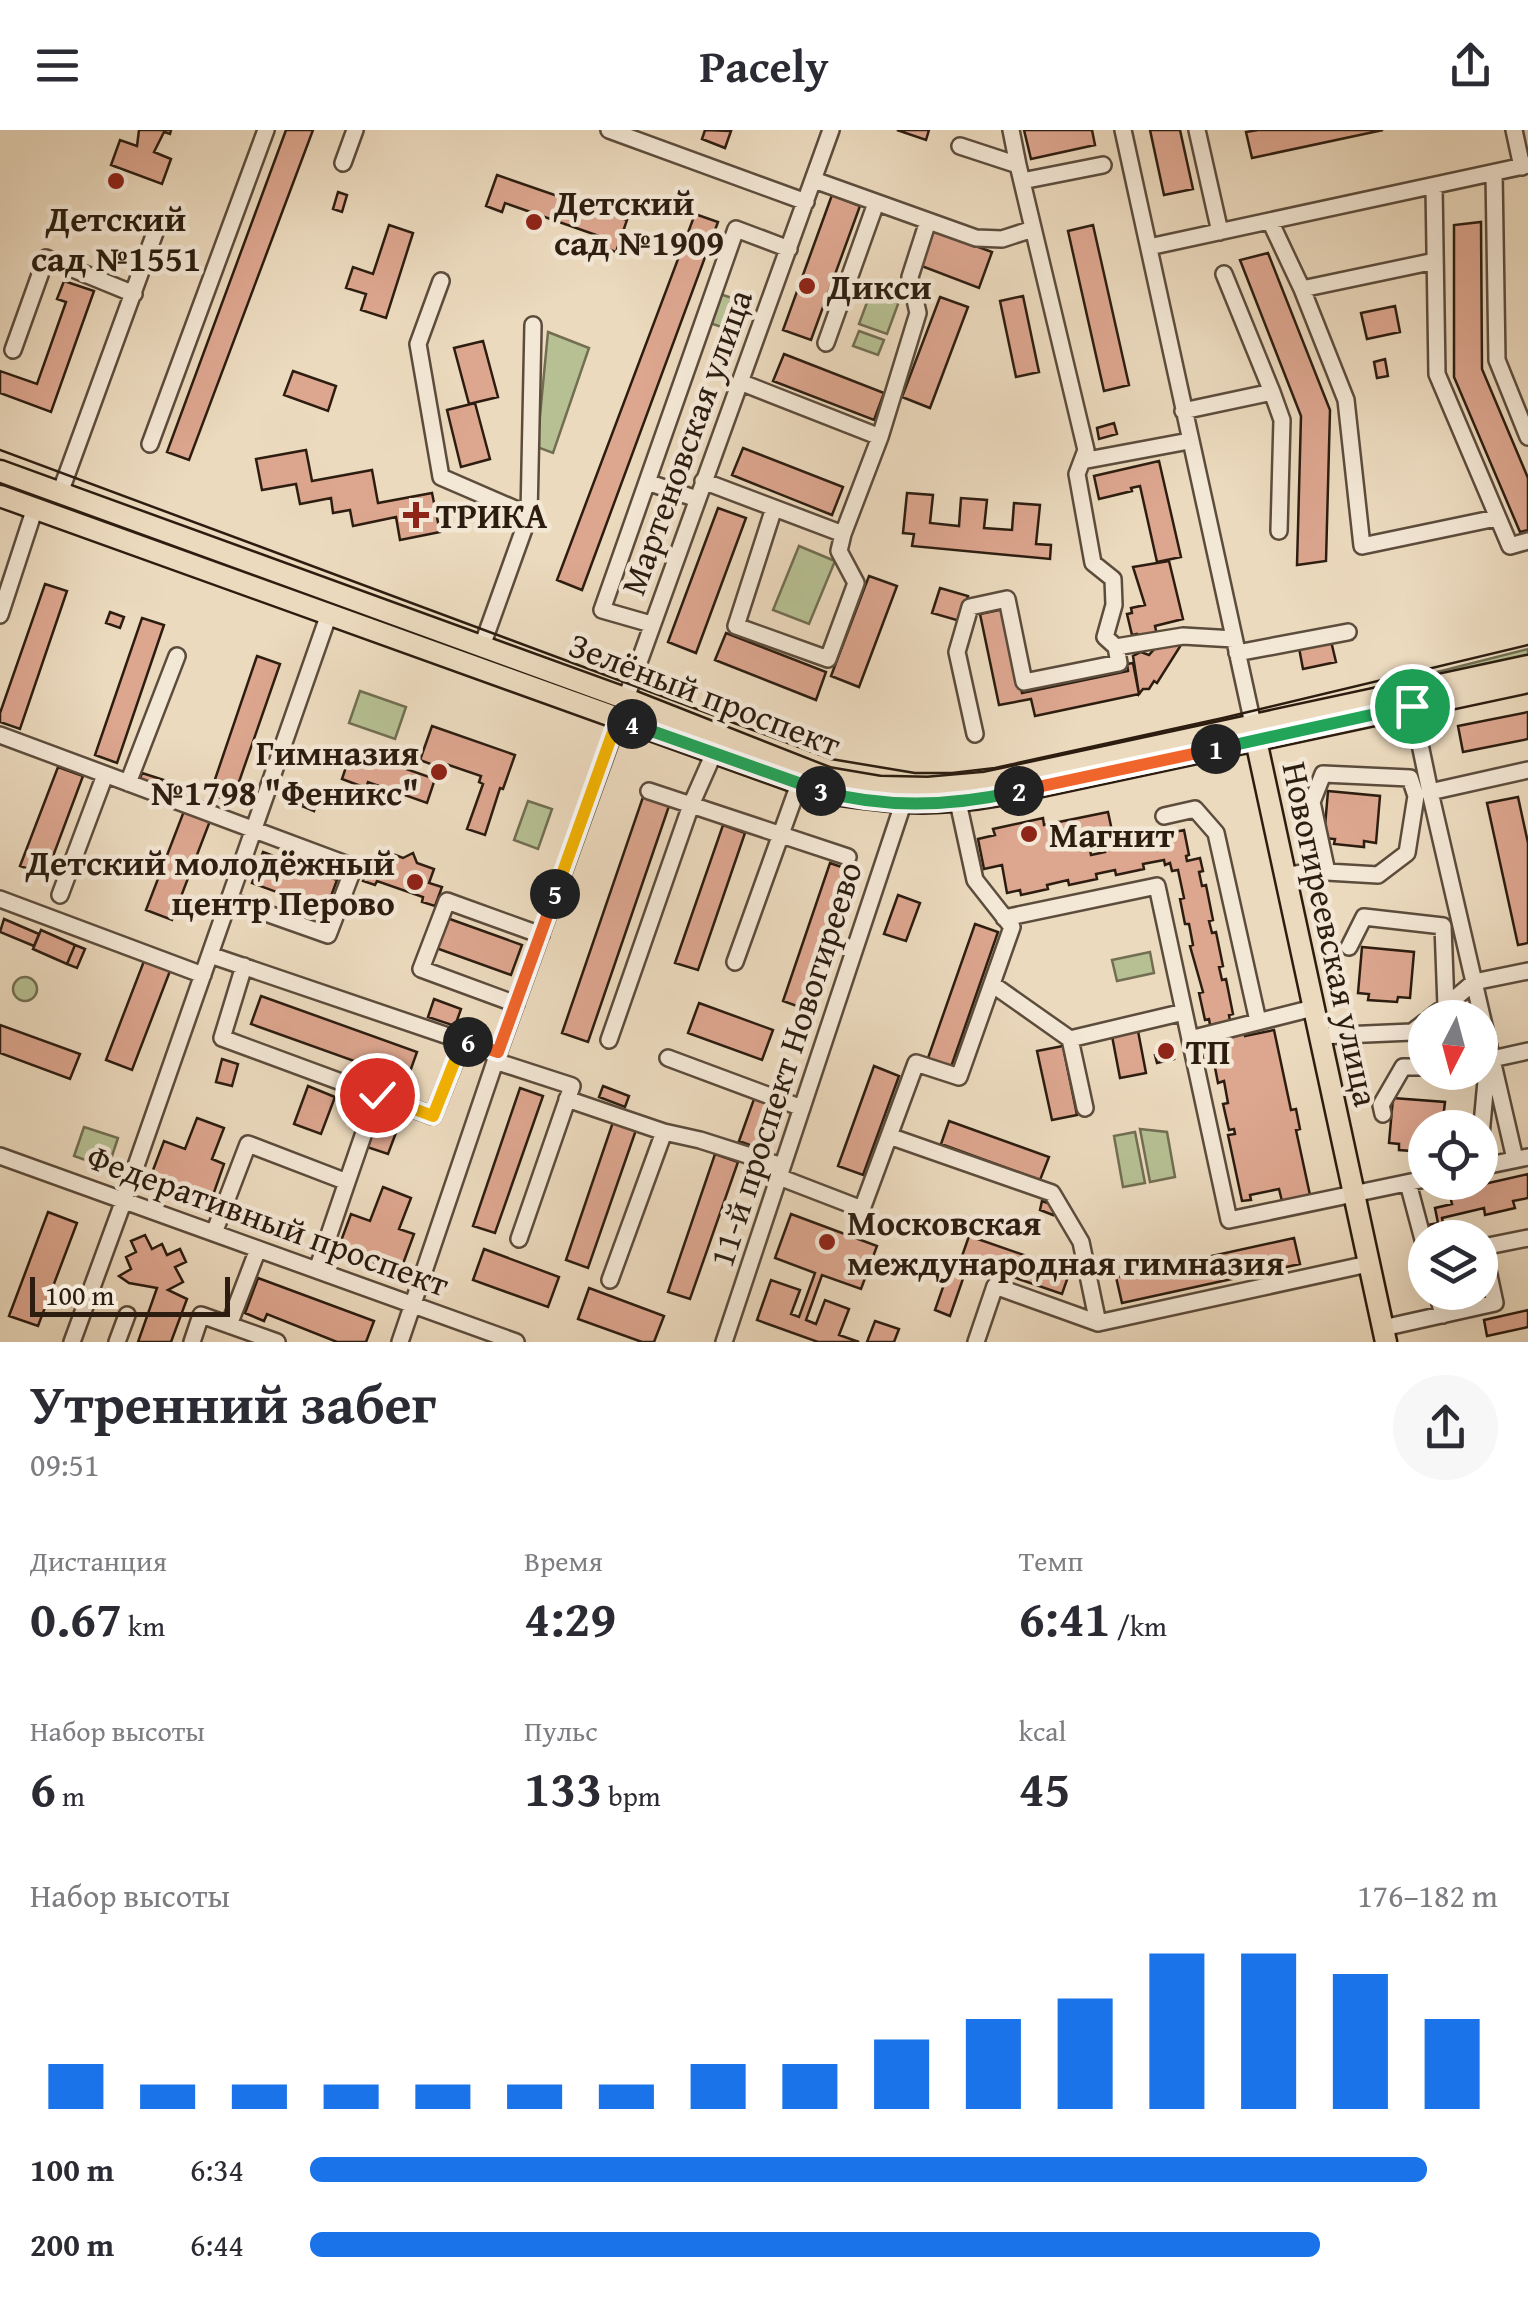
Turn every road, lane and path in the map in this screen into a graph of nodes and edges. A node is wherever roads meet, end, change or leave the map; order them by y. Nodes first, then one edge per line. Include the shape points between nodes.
1 (266, 130) edge
2 (355, 130) edge
3 (609, 130) edge
4 (831, 130) edge
5 (1123, 130) edge
6 (1197, 130) edge
7 (1514, 130) edge
8 (1009, 131) edge
9 (960, 146) dead end
10 (344, 163) dead end
11 (1018, 164) junction
12 (1103, 165) dead end
13 (1525, 166) edge
14 (1494, 173) junction
15 (814, 180) junction
16 (1022, 182) junction
17 (1434, 186) junction
18 (806, 202) junction
19 (876, 202) junction
20 (928, 221) junction
21 (1270, 222) junction
22 (1033, 229) junction
23 (156, 230) dead end
24 (1220, 232) junction
25 (1149, 248) junction
26 (789, 249) junction
27 (1435, 261) junction
28 (1224, 274) dead end
29 (441, 281) dead end
30 (1302, 289) junction
31 (134, 294) junction
32 (533, 325) dead end
33 (826, 343) dead end
34 (13, 350) dead end
35 (740, 382) junction
36 (1272, 392) junction
37 (1183, 411) junction
38 (880, 437) junction
39 (1528, 437) edge
40 (1189, 441) junction
41 (150, 444) dead end
42 (1082, 460) junction
43 (0, 471) edge
44 (704, 480) junction
45 (647, 482) junction
46 (60, 493) junction
47 (0, 496) edge
48 (697, 498) junction
49 (35, 508) junction
50 (774, 508) junction
51 (529, 514) junction
52 (1496, 518) junction
53 (1279, 531) dead end
54 (843, 534) junction
55 (1528, 541) edge
56 (329, 614) junction
57 (0, 615) edge
58 (651, 624) junction
59 (1348, 632) dead end
60 (482, 646) junction
61 (1236, 646) junction
62 (1116, 647) junction
63 (178, 656) dead end
64 (1528, 666) edge
65 (1528, 682) edge
66 (1412, 706) junction
67 (621, 708) junction
68 (1255, 733) junction
69 (975, 734) dead end
70 (0, 735) edge
71 (714, 753) junction
72 (1528, 770) edge
73 (106, 775) junction
74 (128, 783) junction
75 (799, 784) junction
76 (649, 791) dead end
77 (1430, 792) junction
78 (958, 802) junction
79 (903, 804) junction
80 (692, 805) junction
81 (1164, 816) dead end
82 (254, 831) junction
83 (781, 834) junction
84 (848, 857) dead end
85 (1327, 872) junction
86 (1285, 876) junction
87 (60, 895) dead end
88 (0, 899) edge
89 (230, 900) junction
90 (1004, 918) junction
91 (540, 935) junction
92 (1348, 947) dead end
93 (210, 954) junction
94 (734, 962) dead end
95 (244, 966) junction
96 (1528, 971) edge
97 (203, 976) junction
98 (1474, 982) junction
99 (992, 984) junction
100 (1446, 1000) edge
101 (1453, 1000) edge
102 (1478, 1000) edge
103 (516, 1004) junction
104 (1313, 1008) junction
105 (1184, 1012) junction
106 (1258, 1021) junction
107 (1408, 1032) edge
108 (1320, 1036) junction
109 (1070, 1039) junction
110 (1190, 1039) junction
111 (463, 1040) junction
112 (609, 1040) dead end
113 (1528, 1051) edge
114 (497, 1056) junction
115 (668, 1058) dead end
116 (1498, 1058) edge
117 (1408, 1067) edge
118 (1493, 1090) edge
119 (377, 1095) junction
120 (567, 1099) junction
121 (802, 1108) junction
122 (1084, 1108) dead end
123 (1383, 1114) dead end
124 (664, 1132) junction
125 (889, 1136) junction
126 (0, 1156) edge
127 (1522, 1158) edge
128 (781, 1171) junction
129 (347, 1182) junction
130 (1408, 1183) edge
131 (1353, 1195) junction
132 (124, 1200) junction
133 (214, 1233) junction
134 (1528, 1238) edge
135 (520, 1239) dead end
136 (258, 1249) junction
137 (1368, 1264) junction
138 (317, 1270) junction
139 (610, 1280) dead end
140 (414, 1305) junction
141 (1441, 1310) edge
142 (126, 1315) dead end
143 (1442, 1315) junction
144 (1098, 1322) junction
145 (230, 1326) junction
146 (1384, 1335) edge
147 (72, 1342) edge
148 (117, 1342) edge
149 (192, 1342) edge
150 (277, 1342) edge
151 (400, 1342) edge
152 (516, 1342) edge
153 (724, 1342) edge
154 (976, 1342) edge

1 - 41 street
2 - 10 street
3 - 18 street
4 - 15 street, Мартеновская улица
5 - 25 street, Новогиреевская улица
6 - 24 street
7 - 13 street
8 - 11 street
9 - 11 street
11 - 16 street
12 - 16 street
13 - 14 street
14 - 17 street
14 - 39 street via 1497,360
15 - 18 street, Мартеновская улица
15 - 19 street
16 - 22 street
17 - 21 street
17 - 27 street
18 - 26 street, Мартеновская улица
19 - 20 street
19 - 33 street
20 - 22 street via 987,240
20 - 38 street via 911,266 915,329
21 - 24 street
21 - 30 street
22 - 42 street via 1086,450
23 - 31 street
24 - 25 street
25 - 37 street, Новогиреевская улица
26 - 35 street, Мартеновская улица
26 - 45 street via 736,229
27 - 30 street
27 - 52 street via 1437,374
28 - 36 street
29 - 51 street via 418,344 440,476
30 - 52 street via 1346,400 1362,546
31 - 34 street via 46,258
31 - 46 street
32 - 51 street
35 - 38 street
35 - 44 street, Мартеновская улица
36 - 37 street
36 - 53 street via 1282,420
37 - 40 street, Новогиреевская улица
38 - 54 street
40 - 42 street
40 - 61 street, Новогиреевская улица
42 - 62 street via 1077,474 1092,563 1113,579 1105,638
43 - 46 main road, Зелёный проспект
44 - 48 street, Мартеновская улица
44 - 50 street
45 - 48 street
45 - 58 street via 602,610
46 - 60 main road, Зелёный проспект
47 - 49 main road, Зелёный проспект
48 - 58 street, Мартеновская улица
49 - 56 main road, Зелёный проспект
49 - 57 street
50 - 54 street
50 - 54 street via 736,626 828,659 856,583 839,550
51 - 60 street
52 - 55 street via 1510,546
56 - 67 main road, Зелёный проспект
56 - 82 street
58 - 67 street, Мартеновская улица
59 - 61 street
60 - 67 main road, Зелёный проспект
61 - 62 street via 1182,636
61 - 68 street, Новогиреевская улица
62 - 69 street via 1119,663 1024,682 1007,599 970,607 957,652
63 - 74 street
64 - 68 main road, Зелёный проспект
65 - 66 main road, Зелёный проспект
66 - 68 main road, Зелёный проспект
66 - 77 street
67 - 68 main road, Зелёный проспект via 826,778 880,787 985,783
67 - 71 main road, Зелёный проспект
67 - 91 street, Мартеновская улица
68 - 78 main road, Зелёный проспект
68 - 86 main road, Новогиреевская улица
70 - 73 street
71 - 75 main road, Зелёный проспект
71 - 80 street
72 - 77 street
73 - 74 street
73 - 87 street
74 - 82 street
75 - 79 main road, Зелёный проспект
75 - 83 street
76 - 80 street
77 - 98 street
78 - 79 main road, Зелёный проспект
78 - 90 street via 975,880
79 - 121 street, 11-й проспект Новогиреево
80 - 83 street
80 - 112 street
81 - 106 street via 1195,809 1216,833
82 - 89 street
82 - 89 street via 354,867 328,935
83 - 84 street
83 - 94 street
85 - 85 street via 1378,875 1407,854 1416,796 1410,778 1323,774 1312,802
85 - 86 street
86 - 104 main road, Новогиреевская улица
88 - 97 street
89 - 93 street
90 - 99 street via 1012,928
90 - 105 street via 1158,886
91 - 103 street, Мартеновская улица
91 - 103 street via 447,901 421,968
92 - 100 street via 1364,917 1443,926
93 - 95 street
93 - 97 street
95 - 111 street
95 - 119 street via 222,1038
96 - 98 street
97 - 132 street
98 - 101 street
98 - 102 street
99 - 109 street
99 - 125 street via 958,1077 916,1062
103 - 114 street, Мартеновская улица
104 - 106 street
104 - 108 main road, Новогиреевская улица
105 - 109 street
105 - 110 street
106 - 110 street
107 - 108 street
108 - 131 main road, Новогиреевская улица
109 - 122 street
110 - 131 street via 1230,1220
111 - 114 street
111 - 119 street via 433,1116
113 - 116 street
114 - 120 street via 572,1086
114 - 140 street, Мартеновская улица
115 - 121 street
117 - 123 street via 1381,1105
118 - 127 street
119 - 129 street
120 - 124 street
120 - 135 street
121 - 128 street, 11-й проспект Новогиреево
124 - 128 street
124 - 139 street
125 - 128 street via 862,1209
125 - 144 street via 1052,1193 1081,1242
126 - 132 street, Федеративный проспект
128 - 153 street, 11-й проспект Новогиреево
129 - 133 street via 248,1144
129 - 138 street
130 - 131 street
131 - 137 main road, Новогиреевская улица
132 - 133 street, Федеративный проспект
132 - 147 street
133 - 136 street, Федеративный проспект
134 - 143 street via 1483,1247 1495,1302
136 - 138 street, Федеративный проспект
136 - 145 street
137 - 144 street
137 - 146 main road, Новогиреевская улица
138 - 140 street, Федеративный проспект
140 - 151 street, Мартеновская улица
140 - 152 street, Федеративный проспект
141 - 143 street
142 - 148 street
143 - 146 street
144 - 154 street via 995,1286
145 - 149 street via 201,1316
145 - 150 street

